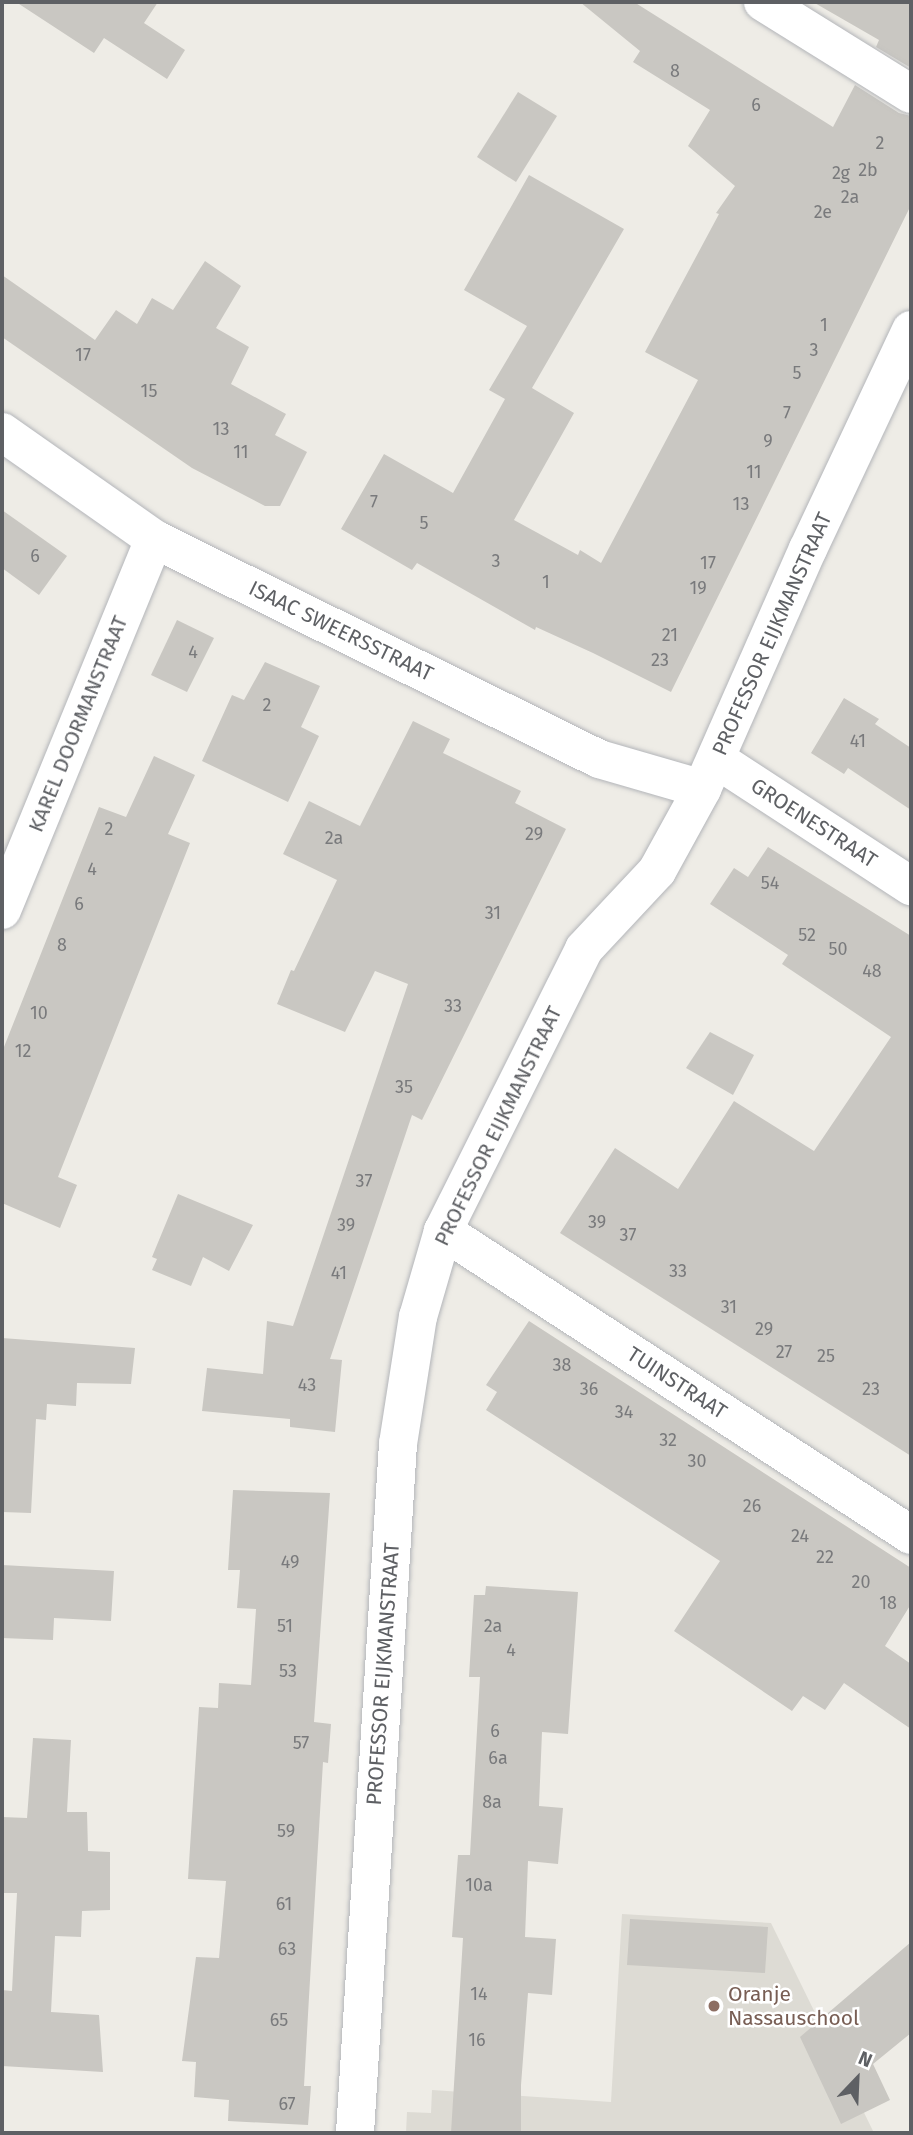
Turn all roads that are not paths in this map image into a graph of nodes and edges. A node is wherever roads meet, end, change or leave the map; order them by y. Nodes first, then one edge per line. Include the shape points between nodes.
1 (763, 2) edge
2 (911, 94) edge
3 (911, 330) edge
4 (2, 432) edge
5 (154, 539) junction
6 (709, 774) junction
7 (911, 886) edge
8 (2, 910) edge
9 (443, 1231) junction
10 (911, 1535) edge
11 (355, 2133) edge

1 - 2 street
3 - 6 street, PROFESSOR EIJKMANSTRAAT
4 - 5 street, ISAAC SWEERSSTRAAT
5 - 6 street, ISAAC SWEERSSTRAAT via 599,759
5 - 8 street, KAREL DOORMANSTRAAT
6 - 7 street, GROENESTRAAT
6 - 9 street, PROFESSOR EIJKMANSTRAAT via 657,871 584,949
9 - 10 street, TUINSTRAAT
9 - 11 street, PROFESSOR EIJKMANSTRAAT via 418,1317 398,1444

